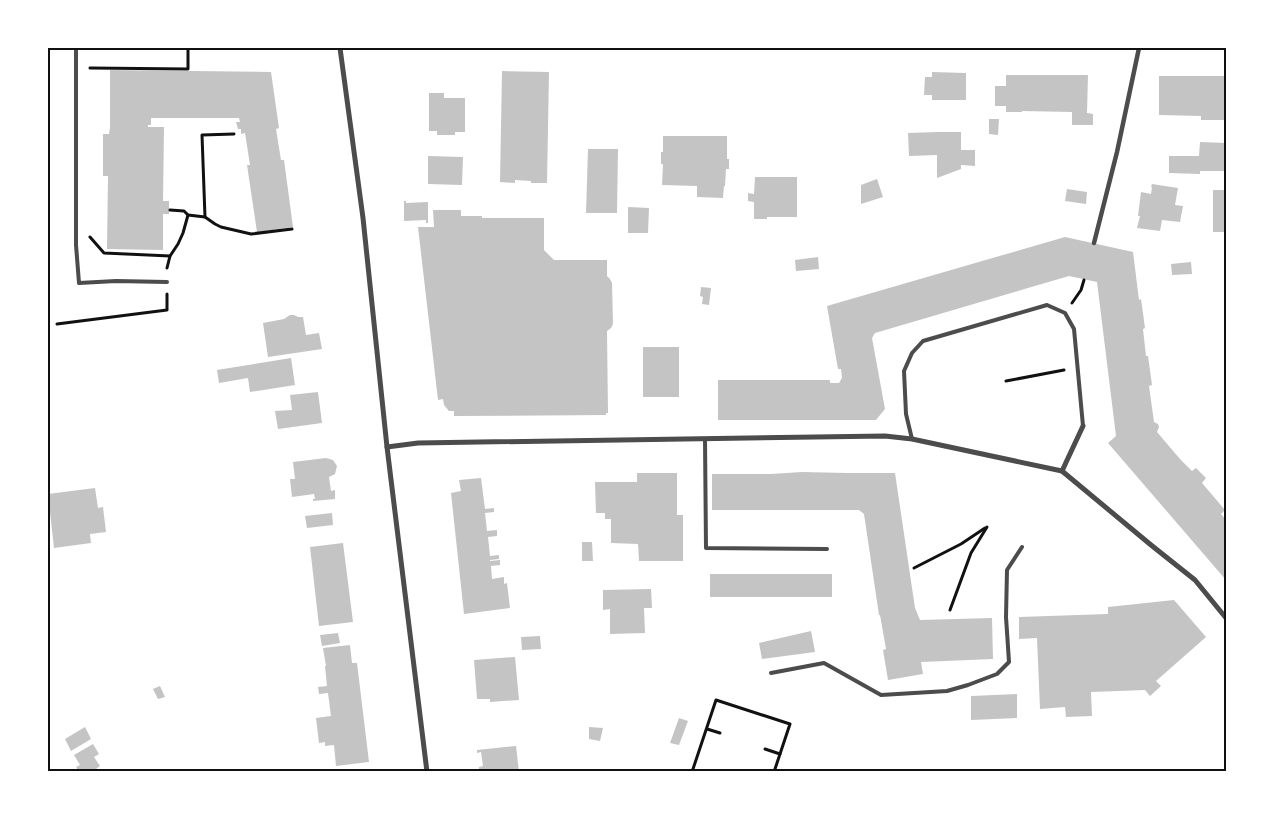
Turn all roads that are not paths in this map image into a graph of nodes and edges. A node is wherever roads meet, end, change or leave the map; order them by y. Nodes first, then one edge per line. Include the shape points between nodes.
1 (76, 48) edge
2 (340, 48) edge
3 (1140, 48) edge
4 (1094, 243) dead end
5 (167, 282) road end
6 (1083, 426) joint
7 (912, 438) junction
8 (705, 439) junction
9 (387, 447) junction
10 (1062, 471) junction
11 (1022, 547) dead end
12 (827, 548) dead end
13 (1226, 618) edge
14 (771, 673) dead end
15 (427, 772) edge

1 - 5 lane via 76,245 79,283
2 - 9 street via 363,218
3 - 4 street
6 - 7 lane via 1074,328 1065,312 1047,306 923,342 912,353 904,371 906,414
6 - 10 street
7 - 8 street
7 - 10 street
8 - 9 street via 418,443
8 - 12 lane via 706,548
9 - 15 street
10 - 13 street via 1195,580
11 - 14 lane via 1007,570 1009,662 997,674 947,691 881,695 824,663

